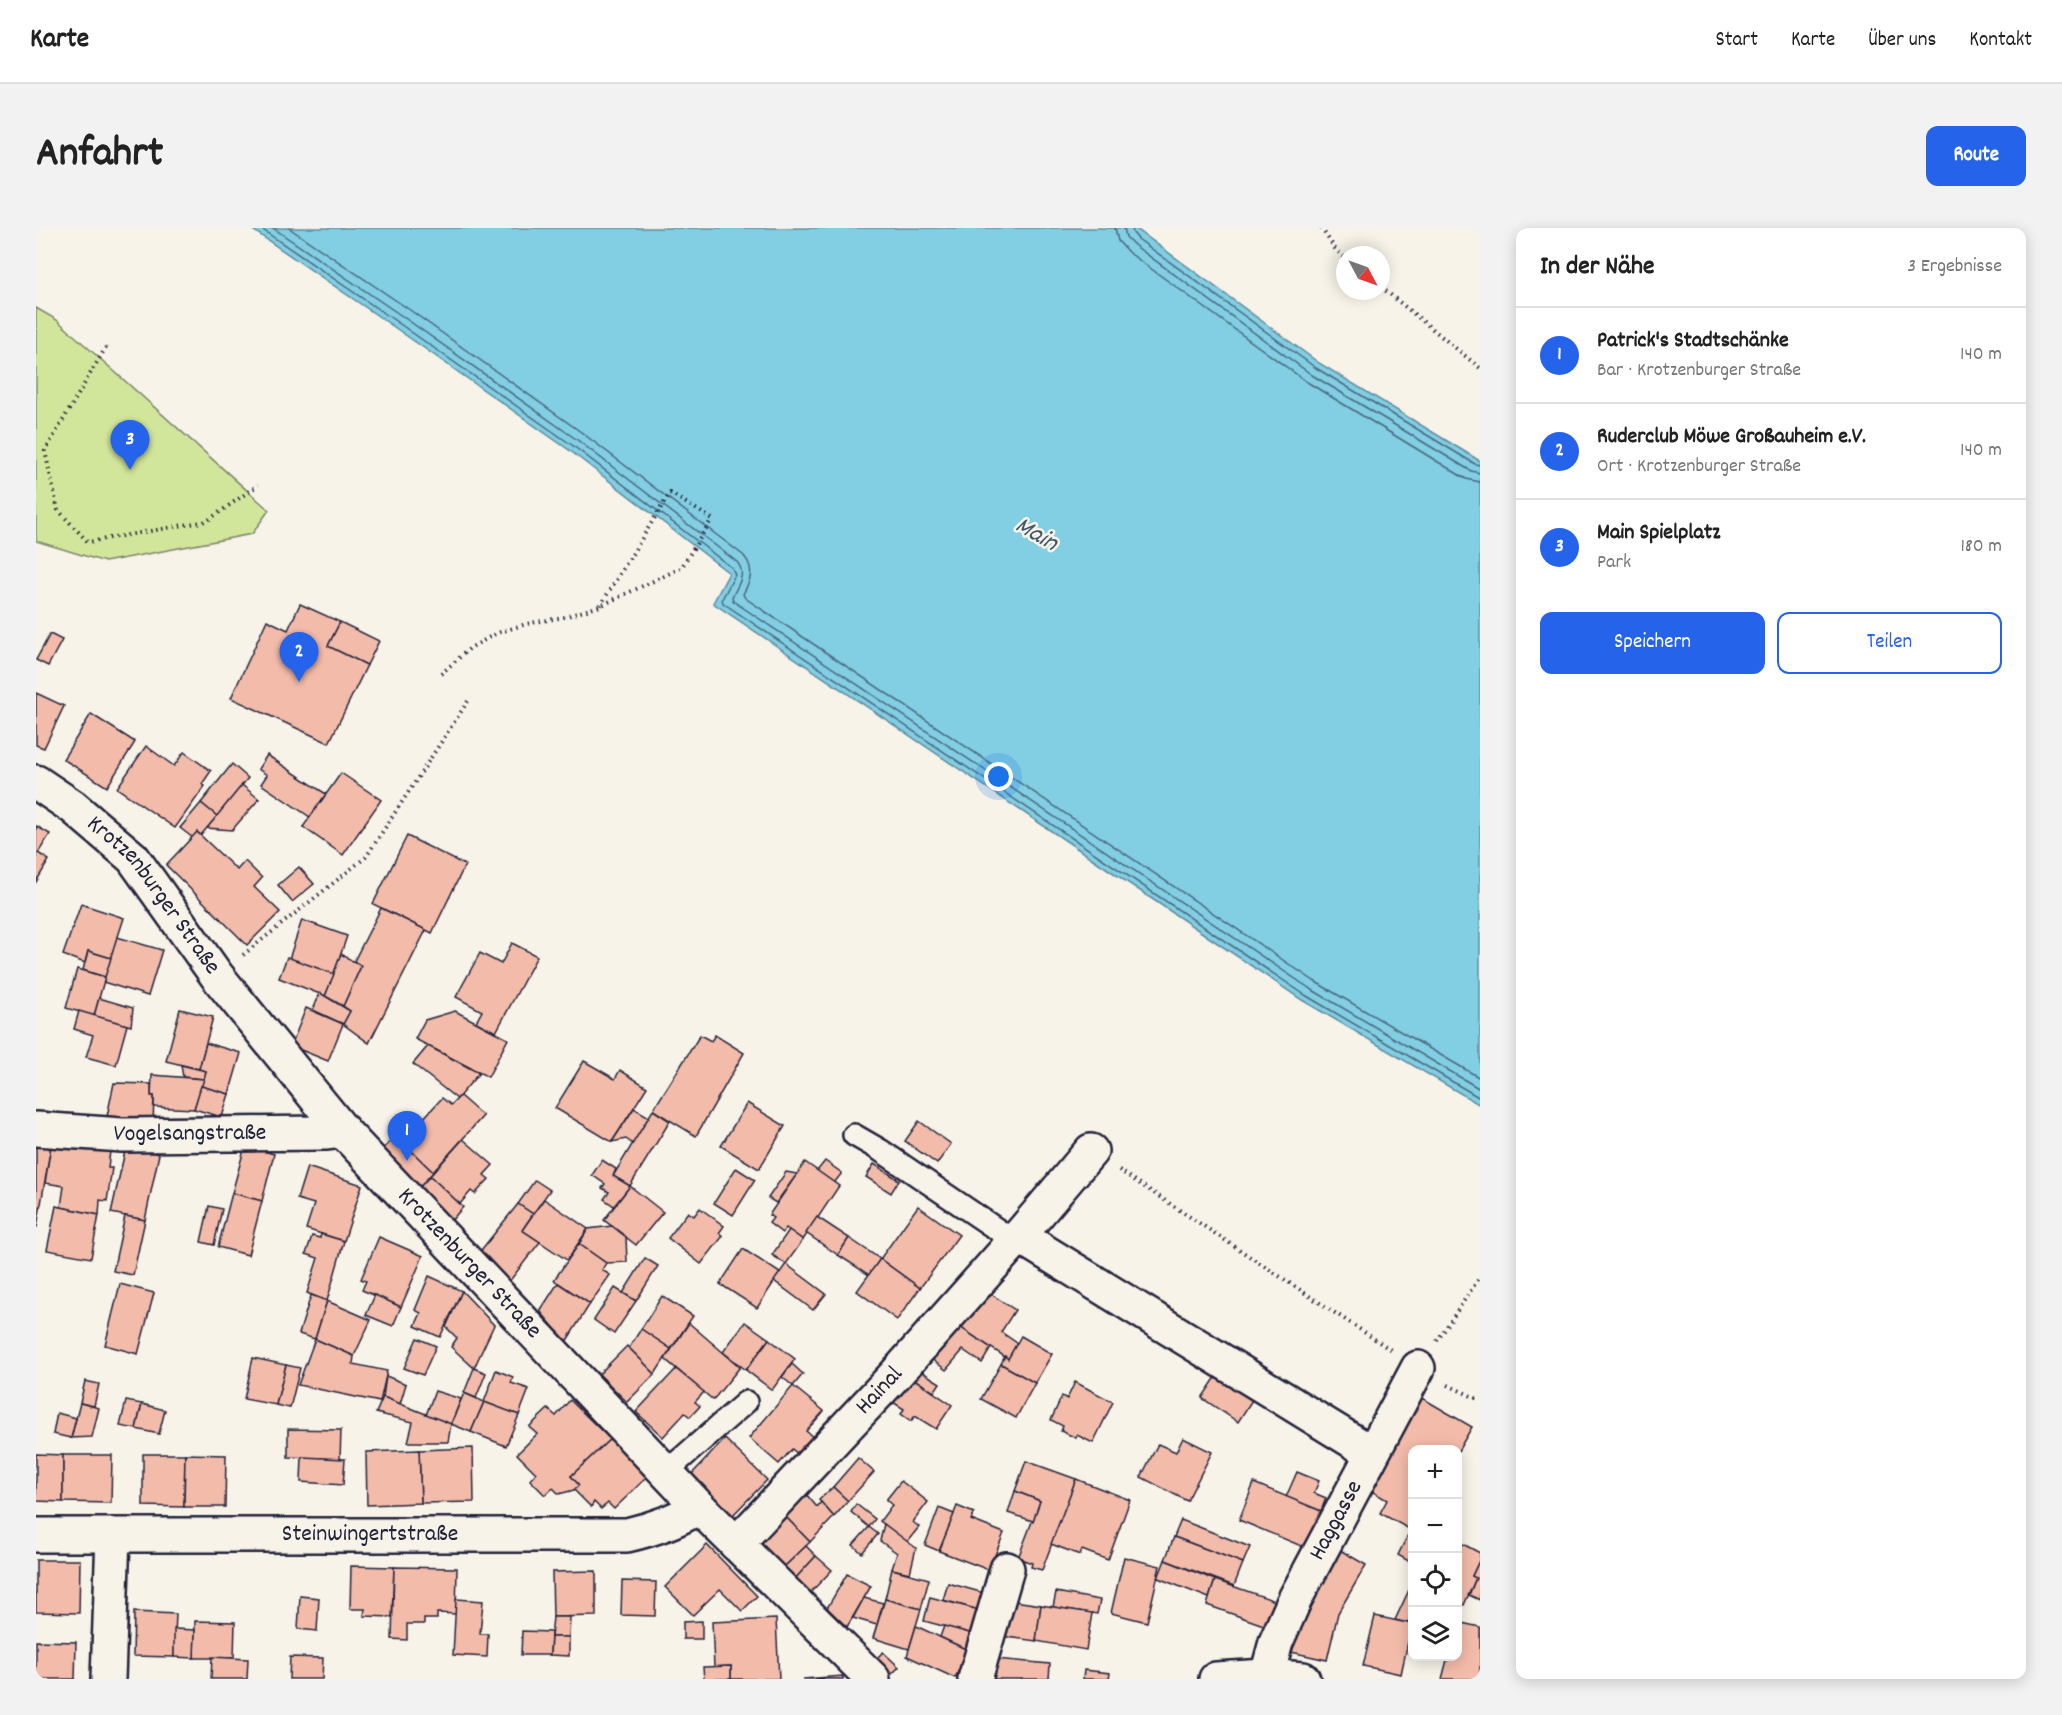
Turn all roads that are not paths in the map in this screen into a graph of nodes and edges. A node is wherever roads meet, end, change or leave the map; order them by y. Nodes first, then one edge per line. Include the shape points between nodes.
1 (36, 782) edge
2 (36, 1129) edge
3 (343, 1131) junction
4 (854, 1135) dead end
5 (1091, 1151) road end
6 (1017, 1238) junction
7 (1419, 1368) road end
8 (746, 1402) dead end
9 (1372, 1453) junction
10 (666, 1473) junction
11 (699, 1507) junction
12 (36, 1535) edge
13 (113, 1535) junction
14 (736, 1544) junction
15 (1007, 1569) dead end
16 (1266, 1678) edge
17 (108, 1679) edge
18 (873, 1679) edge
19 (975, 1679) edge
20 (1216, 1679) edge
21 (1303, 1679) edge

1 - 3 street, Krotzenburger Straße via 73,807 133,858 217,976
2 - 3 street, Vogelsangstraße via 123,1135
3 - 10 street, Krotzenburger Straße
4 - 6 lane
5 - 6 street, Hainal
6 - 9 street
6 - 14 street, Hainal
7 - 9 street, Haggasse
8 - 10 lane
9 - 16 street, Haggasse via 1295,1599 1276,1642
10 - 11 street, Krotzenburger Straße
11 - 13 street, Steinwingertstraße via 660,1526 627,1535
11 - 14 street, Krotzenburger Straße
12 - 13 street, Steinwingertstraße
13 - 17 street
14 - 18 street, Krotzenburger Straße
15 - 19 street
16 - 20 street
16 - 21 street

